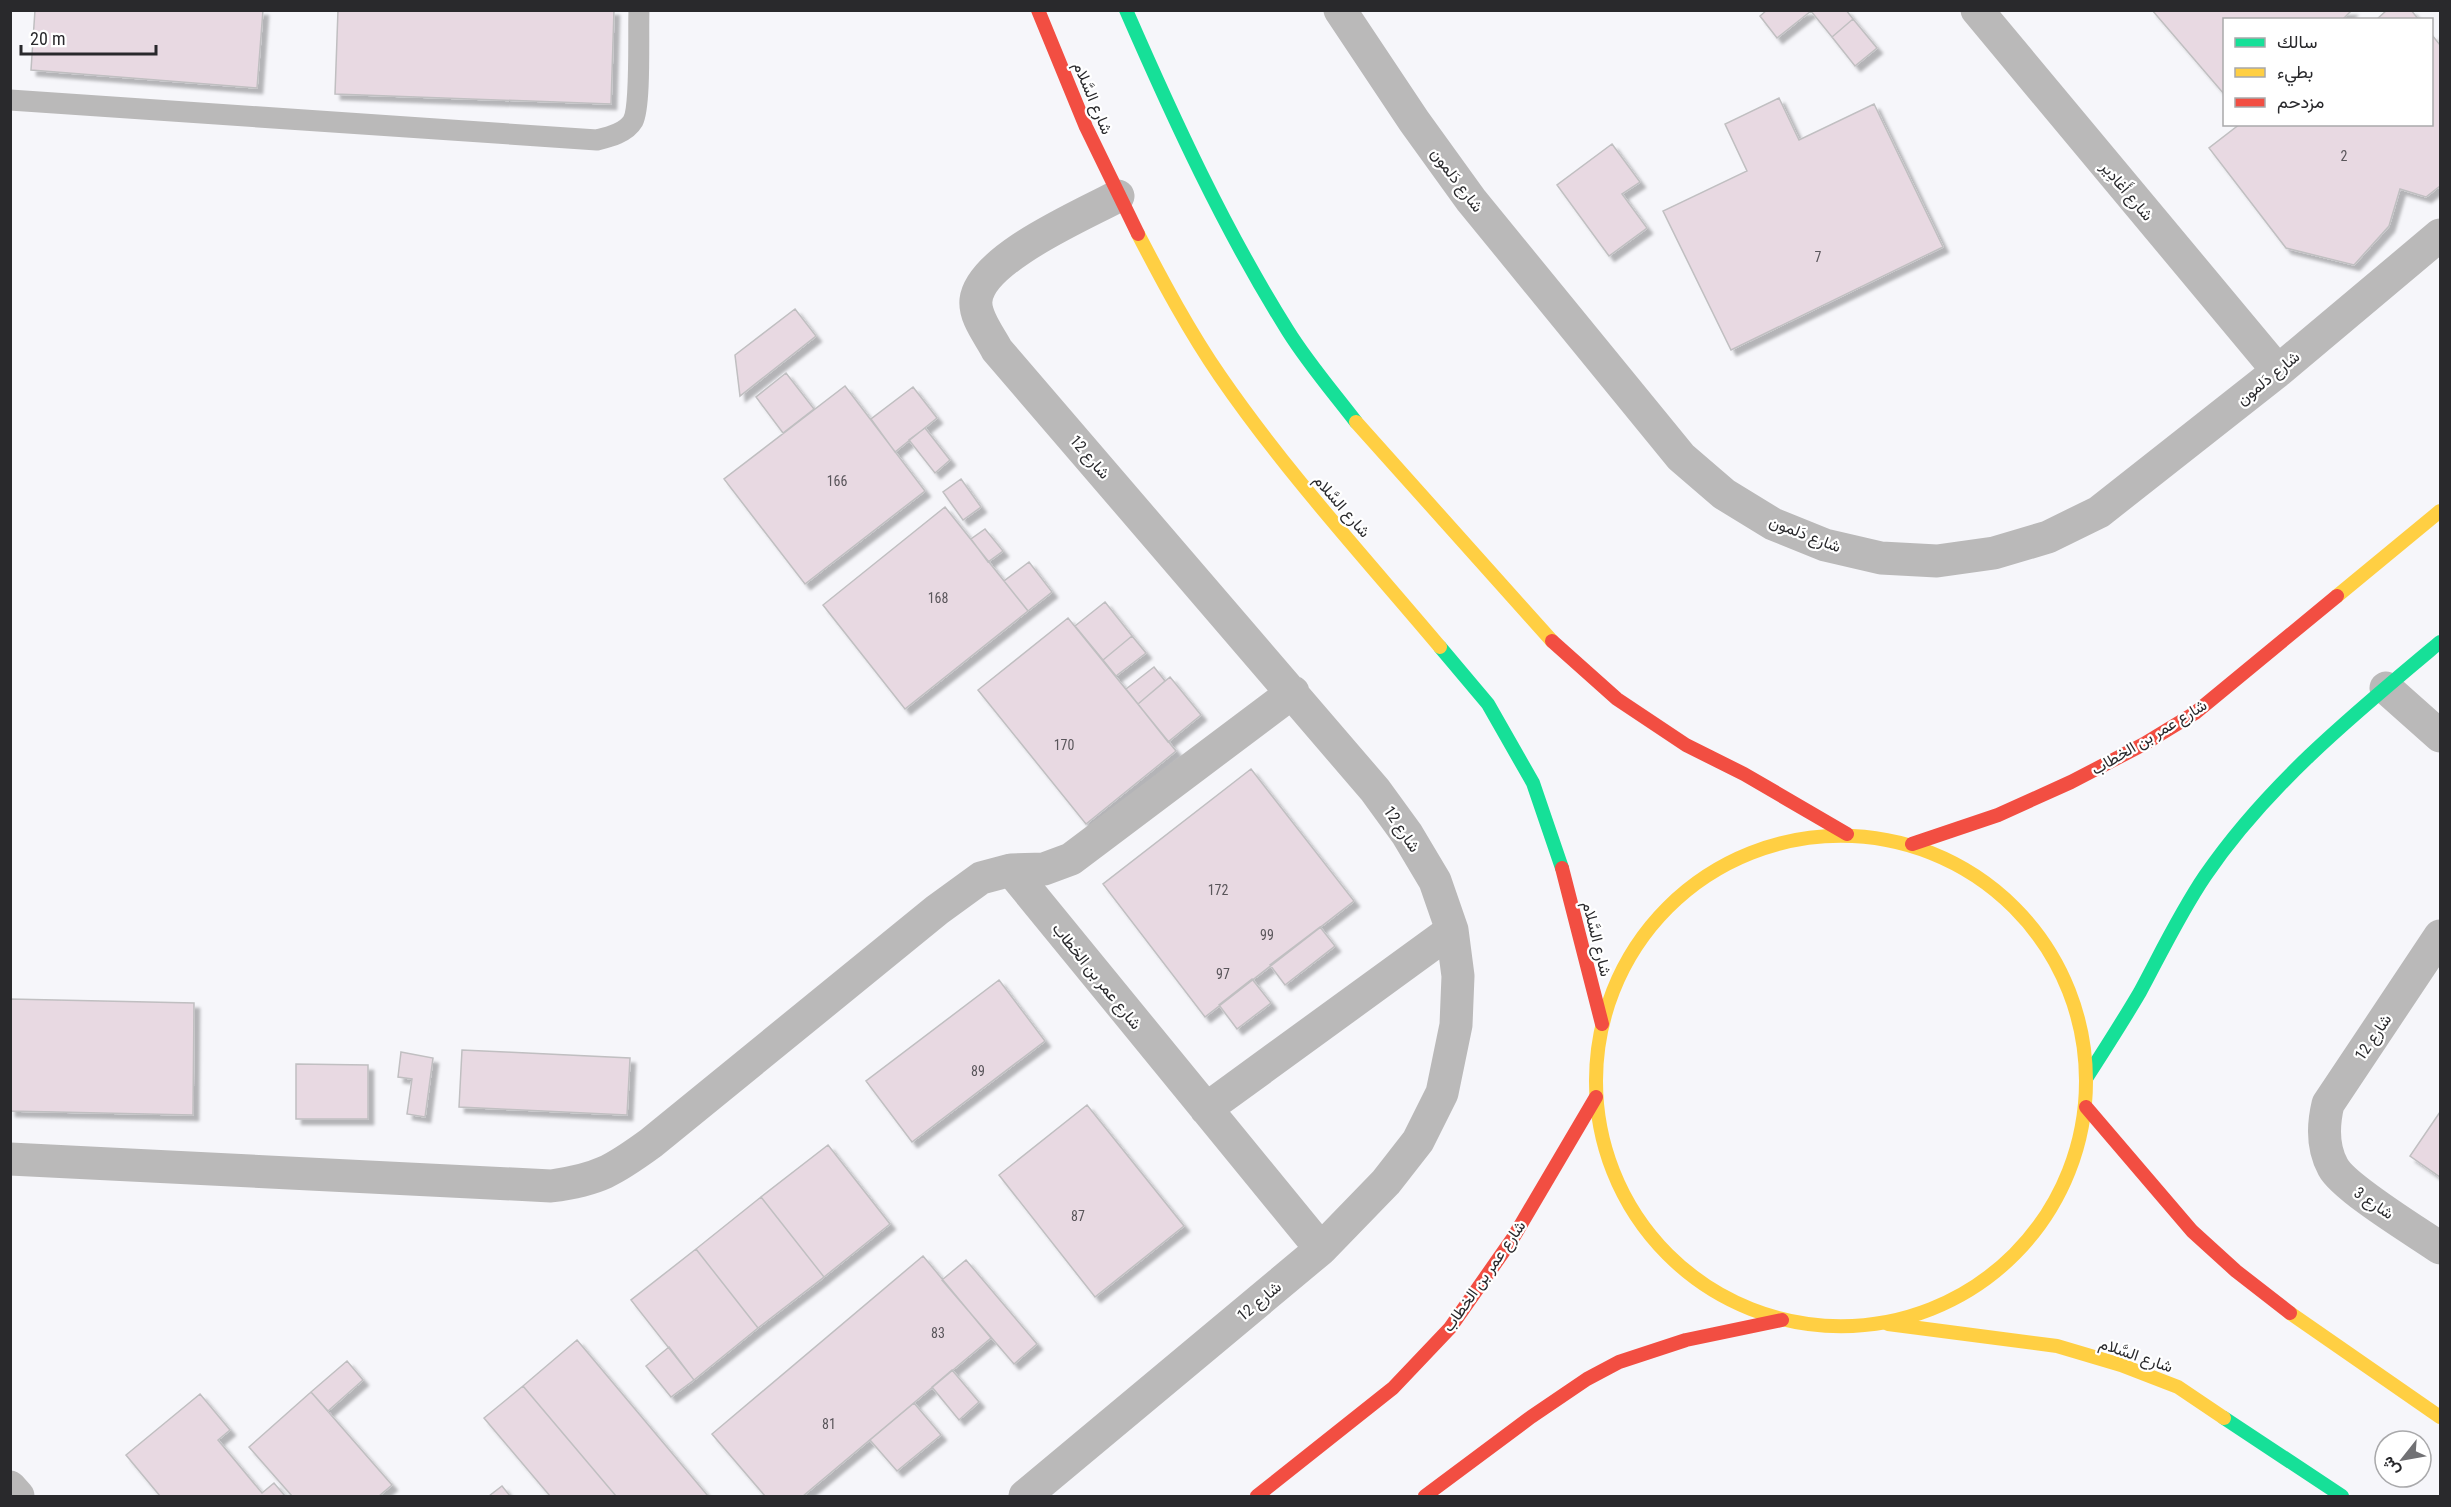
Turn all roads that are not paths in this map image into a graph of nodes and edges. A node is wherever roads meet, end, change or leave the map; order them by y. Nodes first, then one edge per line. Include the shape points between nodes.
1 (639, 10) edge
2 (1038, 10) edge
3 (1126, 10) edge
4 (1340, 10) edge
5 (1977, 10) edge
6 (10, 100) edge
7 (1118, 196) junction
8 (2440, 235) edge
9 (2278, 371) junction
10 (2440, 511) edge
11 (2440, 642) edge
12 (2386, 687) junction
13 (1293, 692) junction
14 (2440, 736) edge
15 (1847, 834) junction
16 (1912, 844) junction
17 (1011, 870) junction
18 (1452, 930) junction
19 (2440, 936) edge
20 (1602, 1024) junction
21 (2087, 1077) junction
22 (1596, 1097) junction
23 (2086, 1107) junction
24 (1206, 1109) junction
25 (2325, 1143) joint
26 (10, 1159) edge
27 (2440, 1248) edge
28 (1321, 1249) junction
29 (1782, 1320) junction
30 (1888, 1324) junction
31 (2440, 1417) edge
32 (10, 1487) edge
33 (18, 1497) edge
34 (1024, 1497) edge
35 (1257, 1497) edge
36 (1425, 1497) edge
37 (2342, 1497) edge

1 - 6 lane via 633,122 619,134 597,140
2 - 7 main road, شارع السَّلام
3 - 15 main road via 1231,234 1289,333 1359,427 1555,645 1617,699 1686,745
4 - 9 street, شارع دَلمون via 1471,200 1681,457 1724,494 1773,524 1826,545 1881,558 1937,561 1994,553 2048,537 2099,512
5 - 9 street, شارع أَغادِير
7 - 13 street, شارع 12 via 1010,254 983,282 976,300 979,317 997,350
7 - 20 main road, شارع السَّلام via 1161,279 1219,375 1291,471 1488,704 1533,783 1548,822
8 - 9 street, شارع دَلمون
10 - 16 main road, شارع عمر بن الخطاب via 2195,714 2071,782 1998,815
11 - 12 main road
12 - 14 street
12 - 21 main road via 2301,762 2254,813 2205,876
13 - 17 street via 1071,859 1044,869
13 - 18 street, شارع 12 via 1407,834 1435,881
15 - 16 main road
15 - 20 main road via 1764,846 1690,885 1634,947
16 - 21 main road via 1982,878 2038,932 2074,1001
17 - 24 street, شارع عمر بن الخطاب
17 - 26 street via 972,884 651,1143 616,1168 582,1182 551,1186
18 - 24 street
18 - 28 street, شارع 12 via 1458,976 1456,1025 1442,1093 1418,1141 1393,1174
19 - 25 street, شارع 12 via 2328,1104 2323,1125
20 - 22 main road
21 - 23 main road
22 - 29 main road via 1608,1158 1641,1222 1674,1261 1724,1298
22 - 35 main road, شارع عمر بن الخطاب via 1513,1238 1450,1328 1393,1388
23 - 30 main road via 2072,1168 2036,1231 2000,1270 1948,1304
23 - 31 main road via 2166,1203 2208,1246 2266,1296
24 - 28 street, شارع عمر بن الخطاب
25 - 27 street, شارع 3 via 2333,1168 2347,1184
28 - 34 street, شارع 12
29 - 30 main road via 1834,1327
29 - 36 main road via 1694,1338 1630,1358 1579,1384
30 - 37 main road, شارع السَّلام via 2057,1346 2121,1365 2178,1388
32 - 33 street

